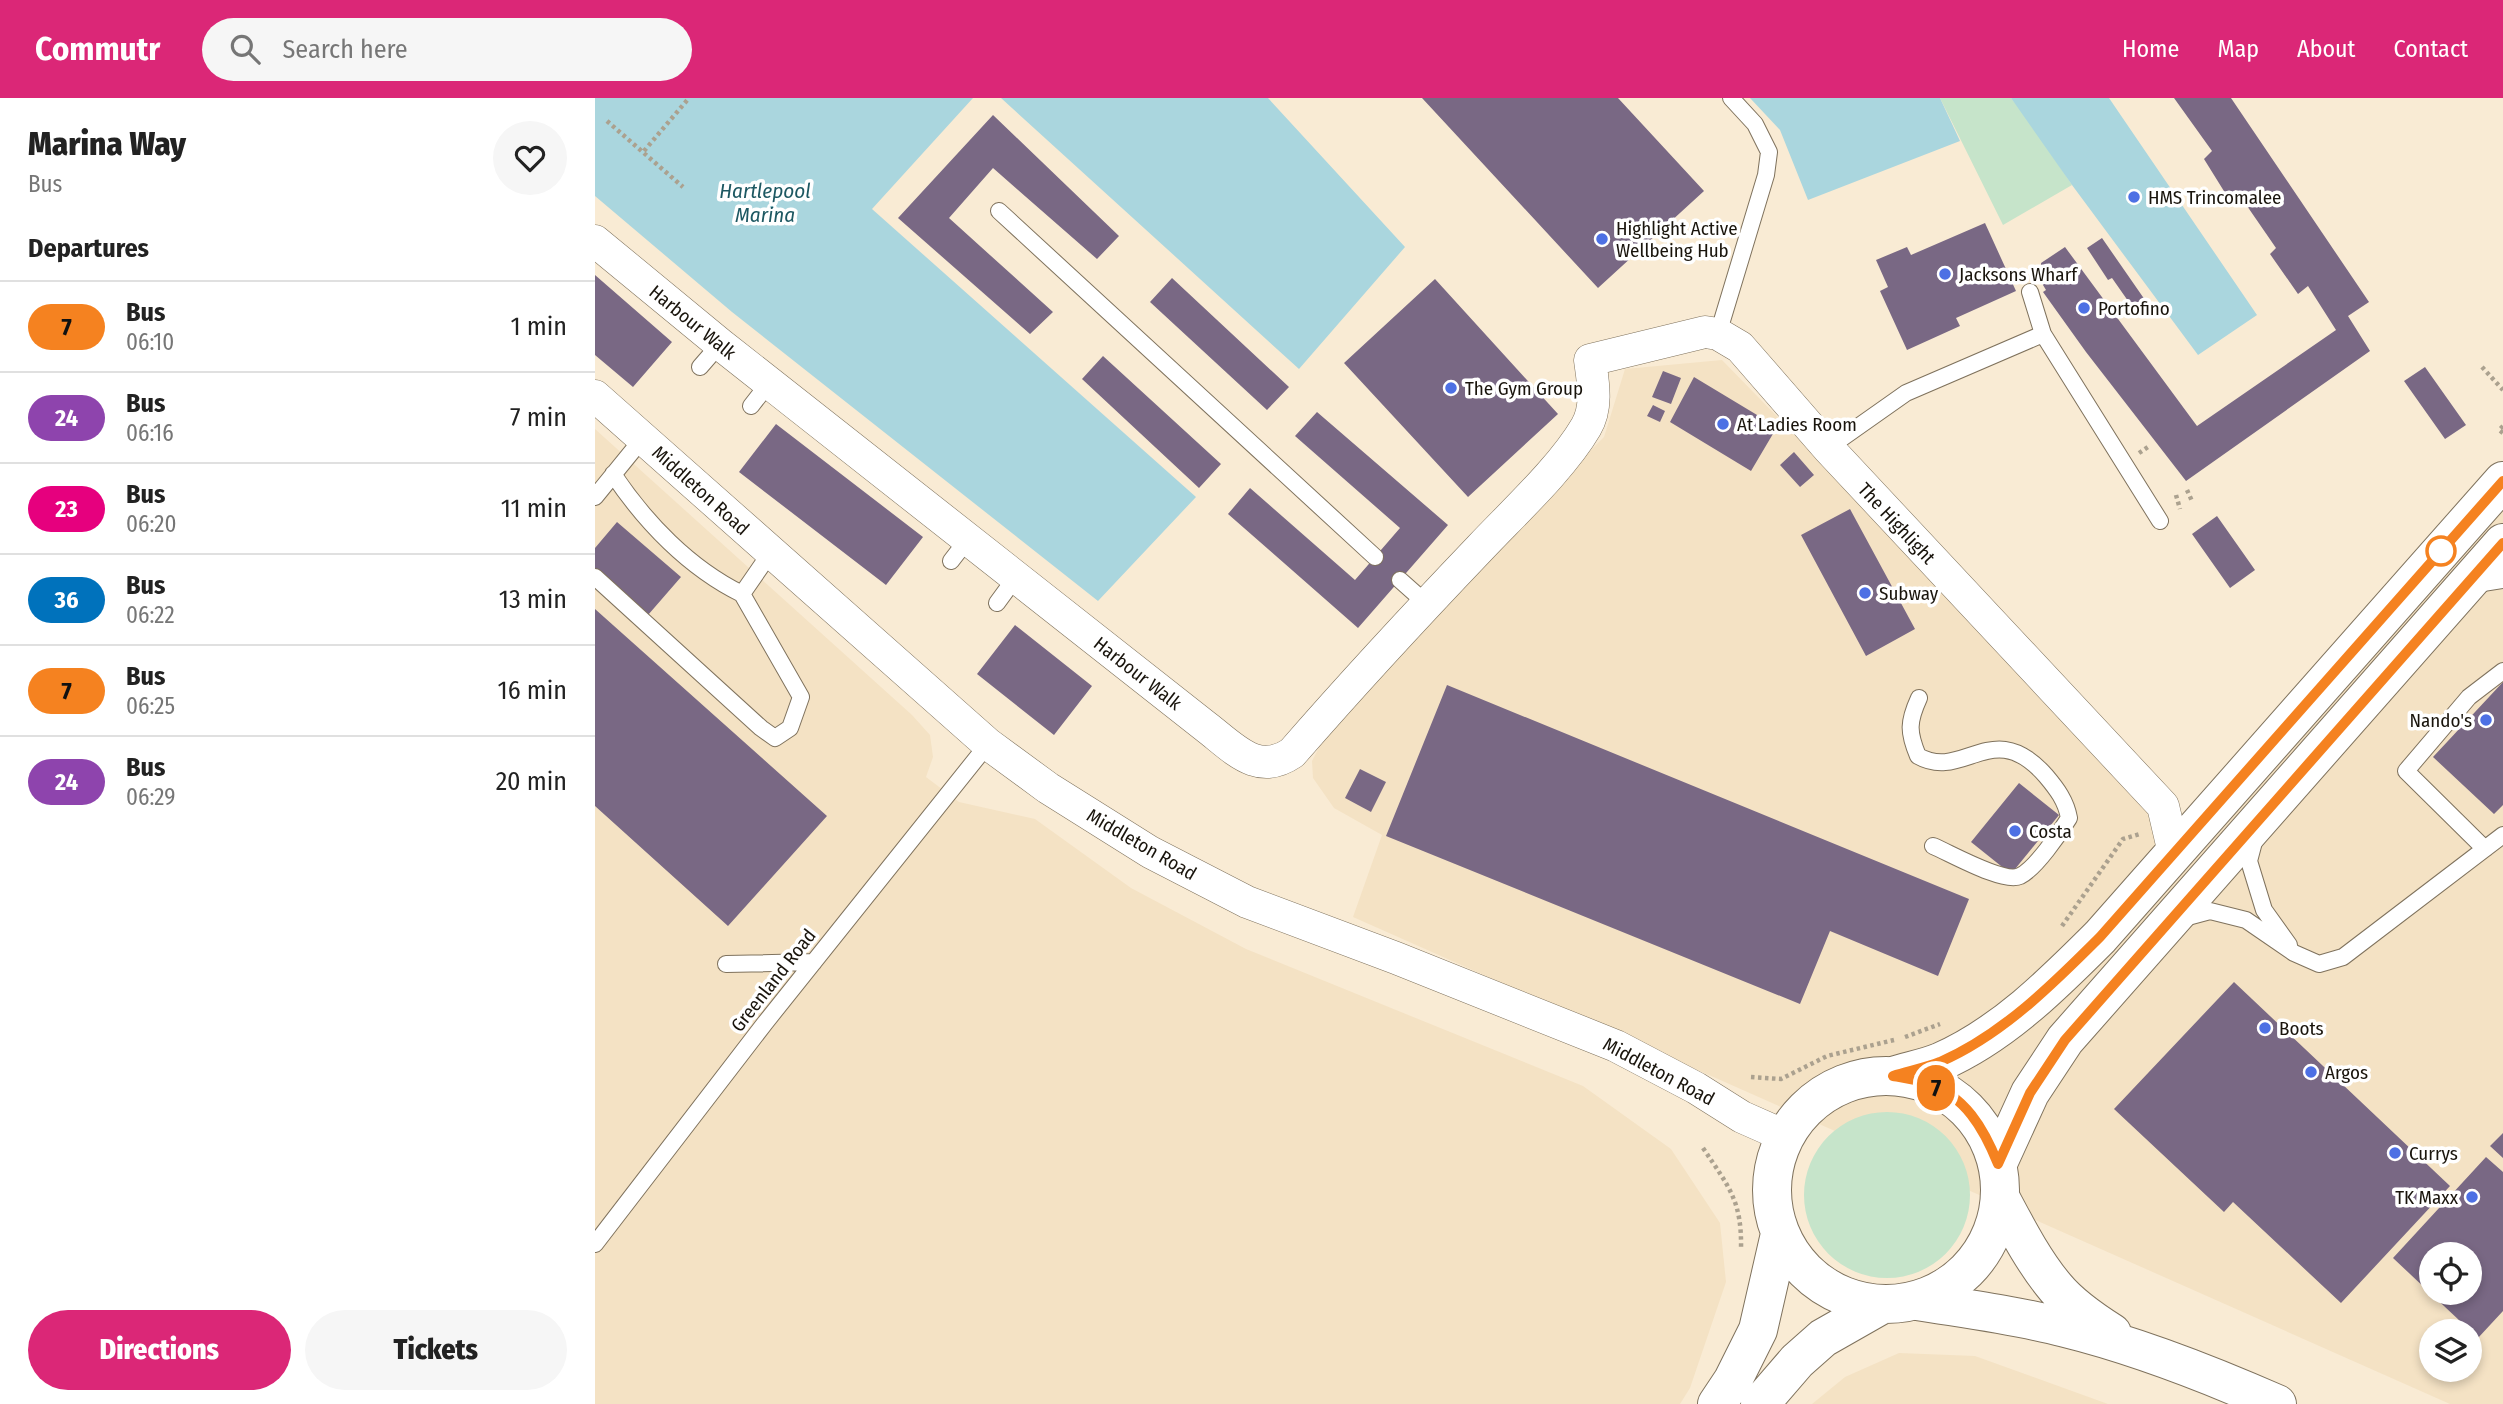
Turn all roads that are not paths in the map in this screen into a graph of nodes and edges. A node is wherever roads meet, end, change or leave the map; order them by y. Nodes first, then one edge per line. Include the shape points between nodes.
1 (1731, 98) edge
2 (999, 211) dead end
3 (595, 241) edge
4 (2030, 292) dead end
5 (1718, 334) junction
6 (2043, 334) junction
7 (595, 396) edge
8 (643, 438) junction
9 (1828, 448) junction
10 (613, 474) junction
11 (2503, 481) edge
12 (597, 489) edge
13 (2160, 521) dead end
14 (2503, 543) edge
15 (771, 552) junction
16 (1375, 556) dead end
17 (595, 577) edge
18 (1016, 577) junction
19 (1400, 580) dead end
20 (2503, 580) edge
21 (742, 594) junction
22 (2454, 598) junction
23 (997, 603) dead end
24 (1427, 604) junction
25 (2503, 671) edge
26 (1919, 698) dead end
27 (988, 744) junction
28 (2163, 806) junction
29 (2210, 813) junction
30 (2262, 816) junction
31 (2503, 835) edge
32 (2159, 843) junction
33 (1933, 846) dead end
34 (2485, 849) junction
35 (2169, 922) junction
36 (2294, 953) junction
37 (814, 962) junction
38 (726, 964) dead end
39 (1893, 1076) junction
40 (1785, 1136) junction
41 (2000, 1181) junction
42 (1780, 1234) junction
43 (595, 1244) edge
44 (1899, 1303) junction
45 (2137, 1350) junction
46 (1717, 1404) edge
47 (1761, 1404) edge
48 (2277, 1404) edge

1 - 5 lane via 1755,124 1769,152 1763,188
2 - 16 lane
3 - 18 street, Harbour Walk via 710,356 959,550
4 - 6 lane
5 - 9 street, The Highlight via 1740,348
5 - 24 street, Harbour Walk via 1695,333 1590,360 1593,410 1586,427 1552,471
6 - 9 lane via 1906,393
6 - 13 lane
7 - 8 street, Middleton Road
8 - 10 lane
8 - 15 street, Middleton Road
9 - 28 street, The Highlight
10 - 12 lane
10 - 21 lane via 634,506 666,537 698,566
11 - 29 main road
14 - 22 main road
15 - 21 lane
15 - 27 street, Middleton Road
17 - 21 lane via 775,737 790,728 801,697
18 - 23 lane
18 - 24 street, Harbour Walk via 1232,747 1261,763 1280,761 1292,753
19 - 24 lane
20 - 22 lane via 2483,583
22 - 30 main road
25 - 34 lane via 2469,697 2406,771
26 - 33 lane via 1910,717 1918,756 1943,763 1997,749 2020,752 2057,789 2069,818 2019,876 2006,878
27 - 37 lane, Greenland Road
27 - 40 street, Middleton Road via 1150,852 1247,902 1616,1046
28 - 29 street
28 - 32 street, The Highlight
29 - 32 main road
30 - 35 main road
30 - 36 lane via 2249,861 2264,910
31 - 34 lane
32 - 39 main road via 2100,937 2055,982 1993,1031 1940,1062
34 - 36 lane via 2343,957 2319,964
35 - 36 lane via 2210,911 2246,920
35 - 41 main road via 2065,1040 2030,1093
37 - 38 lane
37 - 43 lane, Greenland Road
39 - 40 main road via 1861,1078 1831,1090 1805,1110
39 - 41 main road via 1929,1084 1960,1102 1984,1130
40 - 42 main road via 1774,1168 1772,1201
41 - 44 main road via 1993,1233 1975,1264 1949,1287
41 - 45 main road via 2021,1236 2057,1289
42 - 44 main road via 1797,1262 1820,1284 1849,1299
42 - 46 main road via 1758,1330
44 - 45 main road via 1997,1313
44 - 47 main road via 1823,1338
45 - 48 main road

